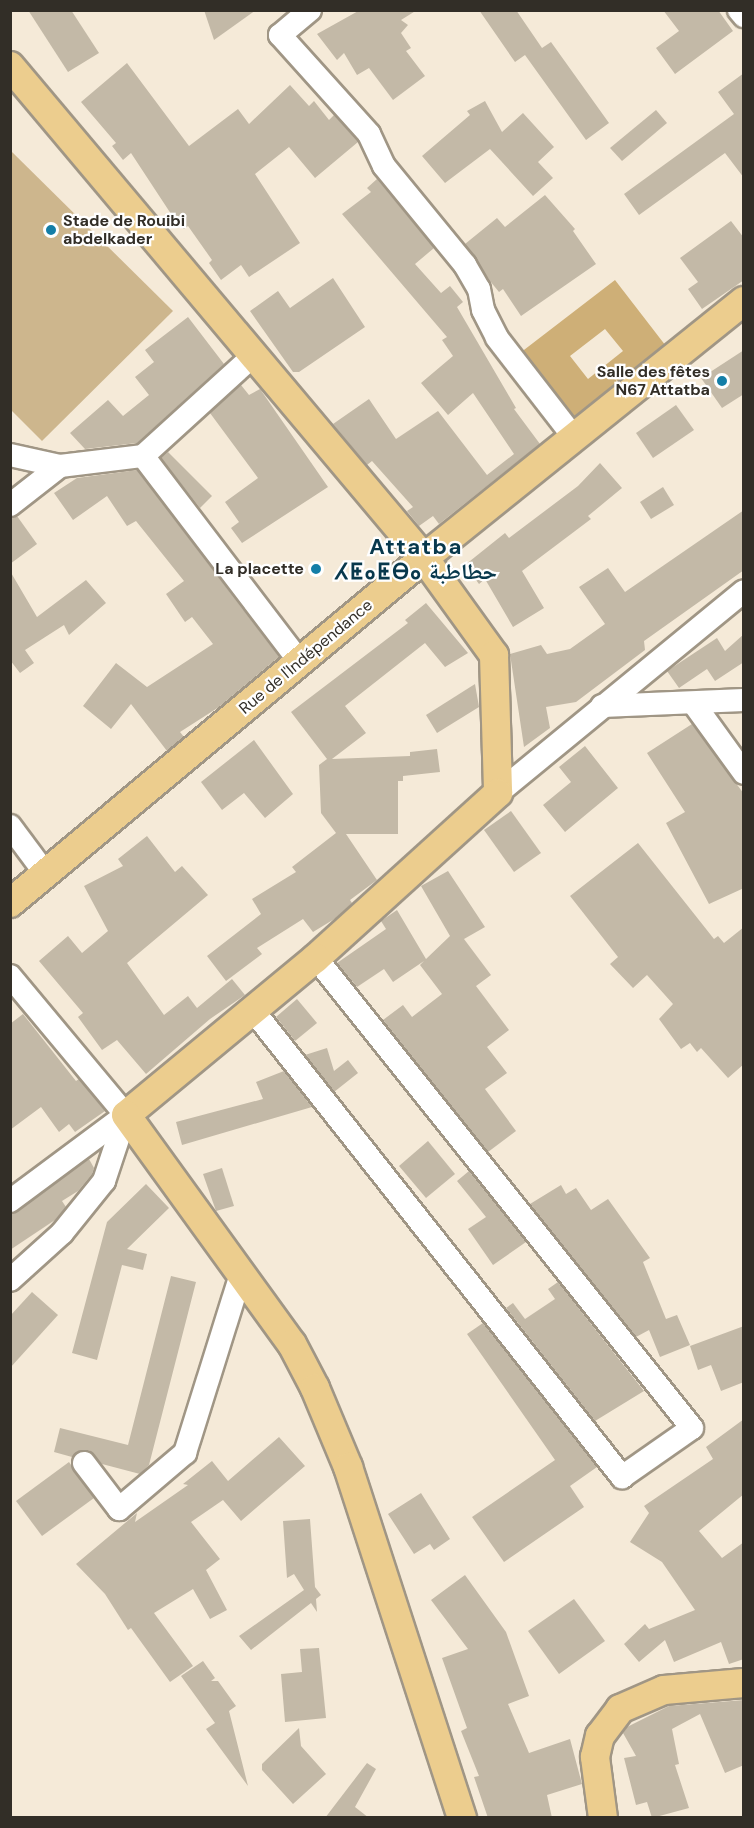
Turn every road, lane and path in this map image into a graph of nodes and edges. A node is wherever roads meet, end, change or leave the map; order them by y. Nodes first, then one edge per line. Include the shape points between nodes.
1 (310, 10) edge
2 (739, 10) edge
3 (744, 16) edge
4 (10, 66) edge
5 (744, 301) edge
6 (254, 355) junction
7 (573, 436) junction
8 (10, 455) edge
9 (143, 456) junction
10 (60, 466) junction
11 (10, 506) edge
12 (424, 558) junction
13 (744, 591) edge
14 (300, 662) junction
15 (744, 700) edge
16 (694, 704) junction
17 (602, 706) junction
18 (744, 773) edge
19 (498, 793) junction
20 (10, 826) edge
21 (45, 873) junction
22 (10, 903) edge
23 (316, 958) junction
24 (10, 976) edge
25 (252, 1009) junction
26 (126, 1115) junction
27 (10, 1201) edge
28 (241, 1274) junction
29 (10, 1280) edge
30 (84, 1463) dead end
31 (744, 1683) edge
32 (462, 1818) edge
33 (603, 1818) edge

1 - 7 street via 280,35 369,134 384,166 465,265 479,289 483,310 497,338
2 - 3 street
4 - 6 main road
5 - 7 main road, Rue de l'Indépendance
6 - 9 street
6 - 12 main road
7 - 12 main road, Rue de l'Indépendance
8 - 10 street
9 - 10 street
9 - 14 street
10 - 11 street
12 - 14 main road, Rue de l'Indépendance
12 - 19 main road via 494,655
13 - 17 street
14 - 21 main road, Rue de l'Indépendance
15 - 16 street
16 - 17 street
16 - 18 street
17 - 19 street
19 - 23 main road
20 - 21 street
21 - 22 main road, Rue de l'Indépendance
23 - 25 main road
23 - 25 street via 692,1428 622,1477
24 - 26 street
25 - 26 main road
26 - 27 street
26 - 28 main road
26 - 29 street via 104,1181 62,1233
28 - 30 street via 185,1453 119,1509
28 - 32 main road via 292,1344 348,1467
31 - 33 main road via 664,1690 620,1709 600,1736 596,1757

